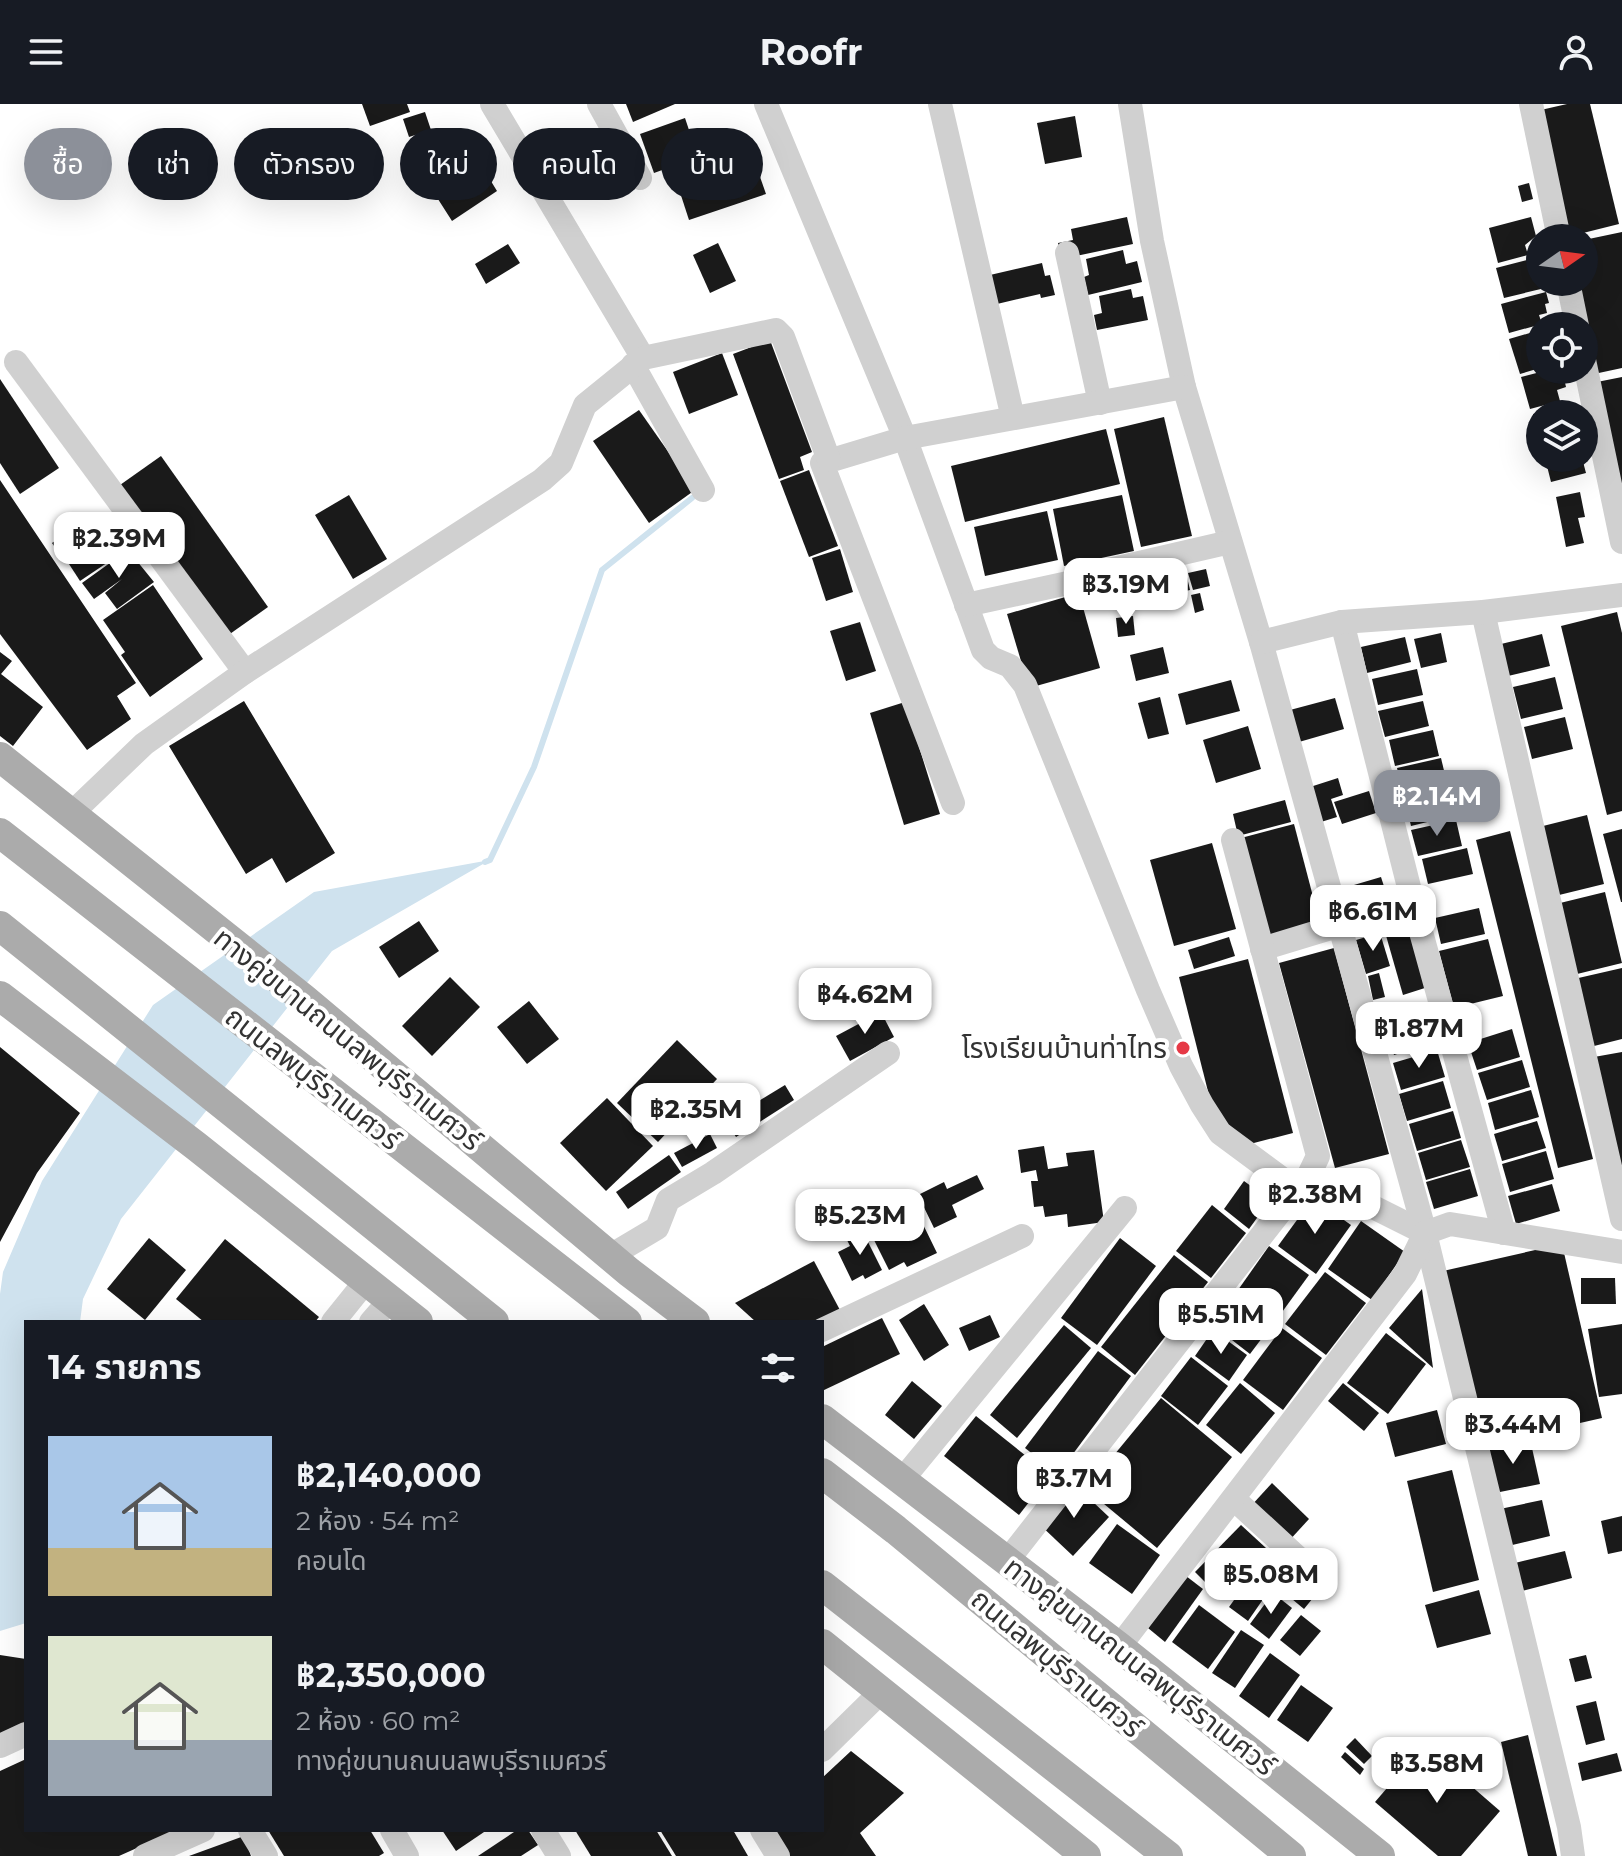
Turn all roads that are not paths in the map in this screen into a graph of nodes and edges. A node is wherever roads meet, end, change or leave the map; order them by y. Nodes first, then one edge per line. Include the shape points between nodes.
1 (492, 104) edge
2 (599, 104) edge
3 (766, 104) edge
4 (940, 104) edge
5 (1130, 104) edge
6 (1531, 104) edge
7 (612, 128) edge
8 (1556, 224) edge
9 (1067, 253) dead end
10 (16, 362) dead end
11 (638, 362) junction
12 (1589, 384) edge
13 (1184, 387) junction
14 (1100, 403) junction
15 (1013, 418) junction
16 (905, 438) junction
17 (829, 460) junction
18 (703, 490) dead end
19 (1230, 542) junction
20 (1622, 542) edge
21 (1622, 595) edge
22 (966, 605) junction
23 (1483, 612) junction
24 (1342, 622) junction
25 (1261, 642) junction
26 (245, 672) junction
27 (0, 757) edge
28 (953, 803) dead end
29 (72, 813) junction
30 (0, 833) edge
31 (1233, 840) dead end
32 (1413, 903) junction
33 (0, 926) edge
34 (1341, 926) junction
35 (1262, 949) junction
36 (0, 996) edge
37 (888, 1053) dead end
38 (1303, 1183) junction
39 (1125, 1208) dead end
40 (1622, 1219) edge
41 (1425, 1233) junction
42 (1504, 1233) junction
43 (1022, 1236) dead end
44 (1622, 1252) edge
45 (620, 1264) junction
46 (366, 1281) junction
47 (380, 1311) edge
48 (335, 1320) edge
49 (411, 1320) edge
50 (492, 1320) edge
51 (624, 1320) edge
52 (681, 1320) edge
53 (692, 1320) edge
54 (824, 1329) edge
55 (824, 1421) edge
56 (824, 1459) edge
57 (824, 1475) edge
58 (902, 1480) junction
59 (1234, 1499) junction
60 (896, 1530) junction
61 (1007, 1561) junction
62 (1309, 1568) dead end
63 (824, 1587) edge
64 (824, 1602) edge
65 (824, 1646) edge
66 (1119, 1647) junction
67 (927, 1670) junction
68 (881, 1692) junction
69 (24, 1735) edge
70 (0, 1746) edge
71 (824, 1748) edge
72 (199, 1832) edge
73 (251, 1832) edge
74 (393, 1832) edge
75 (544, 1832) edge
76 (763, 1832) edge
77 (145, 1856) edge
78 (266, 1856) edge
79 (407, 1856) edge
80 (559, 1856) edge
81 (778, 1856) edge
82 (1086, 1856) edge
83 (1168, 1856) edge
84 (1291, 1856) edge
85 (1380, 1856) edge
86 (1573, 1856) edge

1 - 11 street
2 - 7 street
3 - 16 street
4 - 15 street
5 - 13 street via 1152,241
6 - 8 street
9 - 14 street
10 - 26 street
11 - 17 street via 776,330
11 - 18 street
11 - 26 street via 585,405 561,463 542,480
12 - 20 street
13 - 14 street
13 - 19 street
14 - 15 street
15 - 16 street
16 - 17 street
16 - 22 street
17 - 28 street via 822,463
19 - 22 street
19 - 25 street
21 - 23 street
22 - 38 street via 986,655 1010,666 1025,685 1148,990 1202,1105 1220,1133
23 - 24 street
23 - 40 street
24 - 25 street
24 - 32 street
25 - 34 street
26 - 29 street via 144,744
27 - 29 main road, ทางคู่ขนานถนนลพบุรีราเมศวร์
29 - 45 main road, ทางคู่ขนานถนนลพบุรีราเมศวร์
30 - 51 main road, ถนนลพบุรีราเมศวร์
31 - 35 street
32 - 34 street
32 - 42 street
33 - 50 main road
34 - 35 street
34 - 41 street
35 - 38 street via 1318,1156
36 - 46 main road
37 - 45 street via 668,1200 657,1228
38 - 41 street
38 - 61 street
39 - 58 street
41 - 42 street via 1450,1224
41 - 59 street via 1405,1274
41 - 86 street
42 - 44 street
43 - 54 street
45 - 52 main road
45 - 53 main road, ทางคู่ขนานถนนลพบุรีราเมศวร์
46 - 47 main road
46 - 48 street
47 - 49 main road
55 - 58 main road, ทางคู่ขนานถนนลพบุรีราเมศวร์
56 - 60 main road
57 - 60 main road, ถนนลพบุรีราเมศวร์
58 - 61 main road, ทางคู่ขนานถนนลพบุรีราเมศวร์
59 - 62 street
59 - 66 street
60 - 84 main road, ถนนลพบุรีราเมศวร์
61 - 66 main road, ทางคู่ขนานถนนลพบุรีราเมศวร์
63 - 67 main road
64 - 67 main road
65 - 68 main road
66 - 85 main road, ทางคู่ขนานถนนลพบุรีราเมศวร์
67 - 83 main road
68 - 71 street
68 - 82 main road
69 - 70 street
72 - 77 street
73 - 78 street
74 - 79 street
75 - 80 street
76 - 81 street

